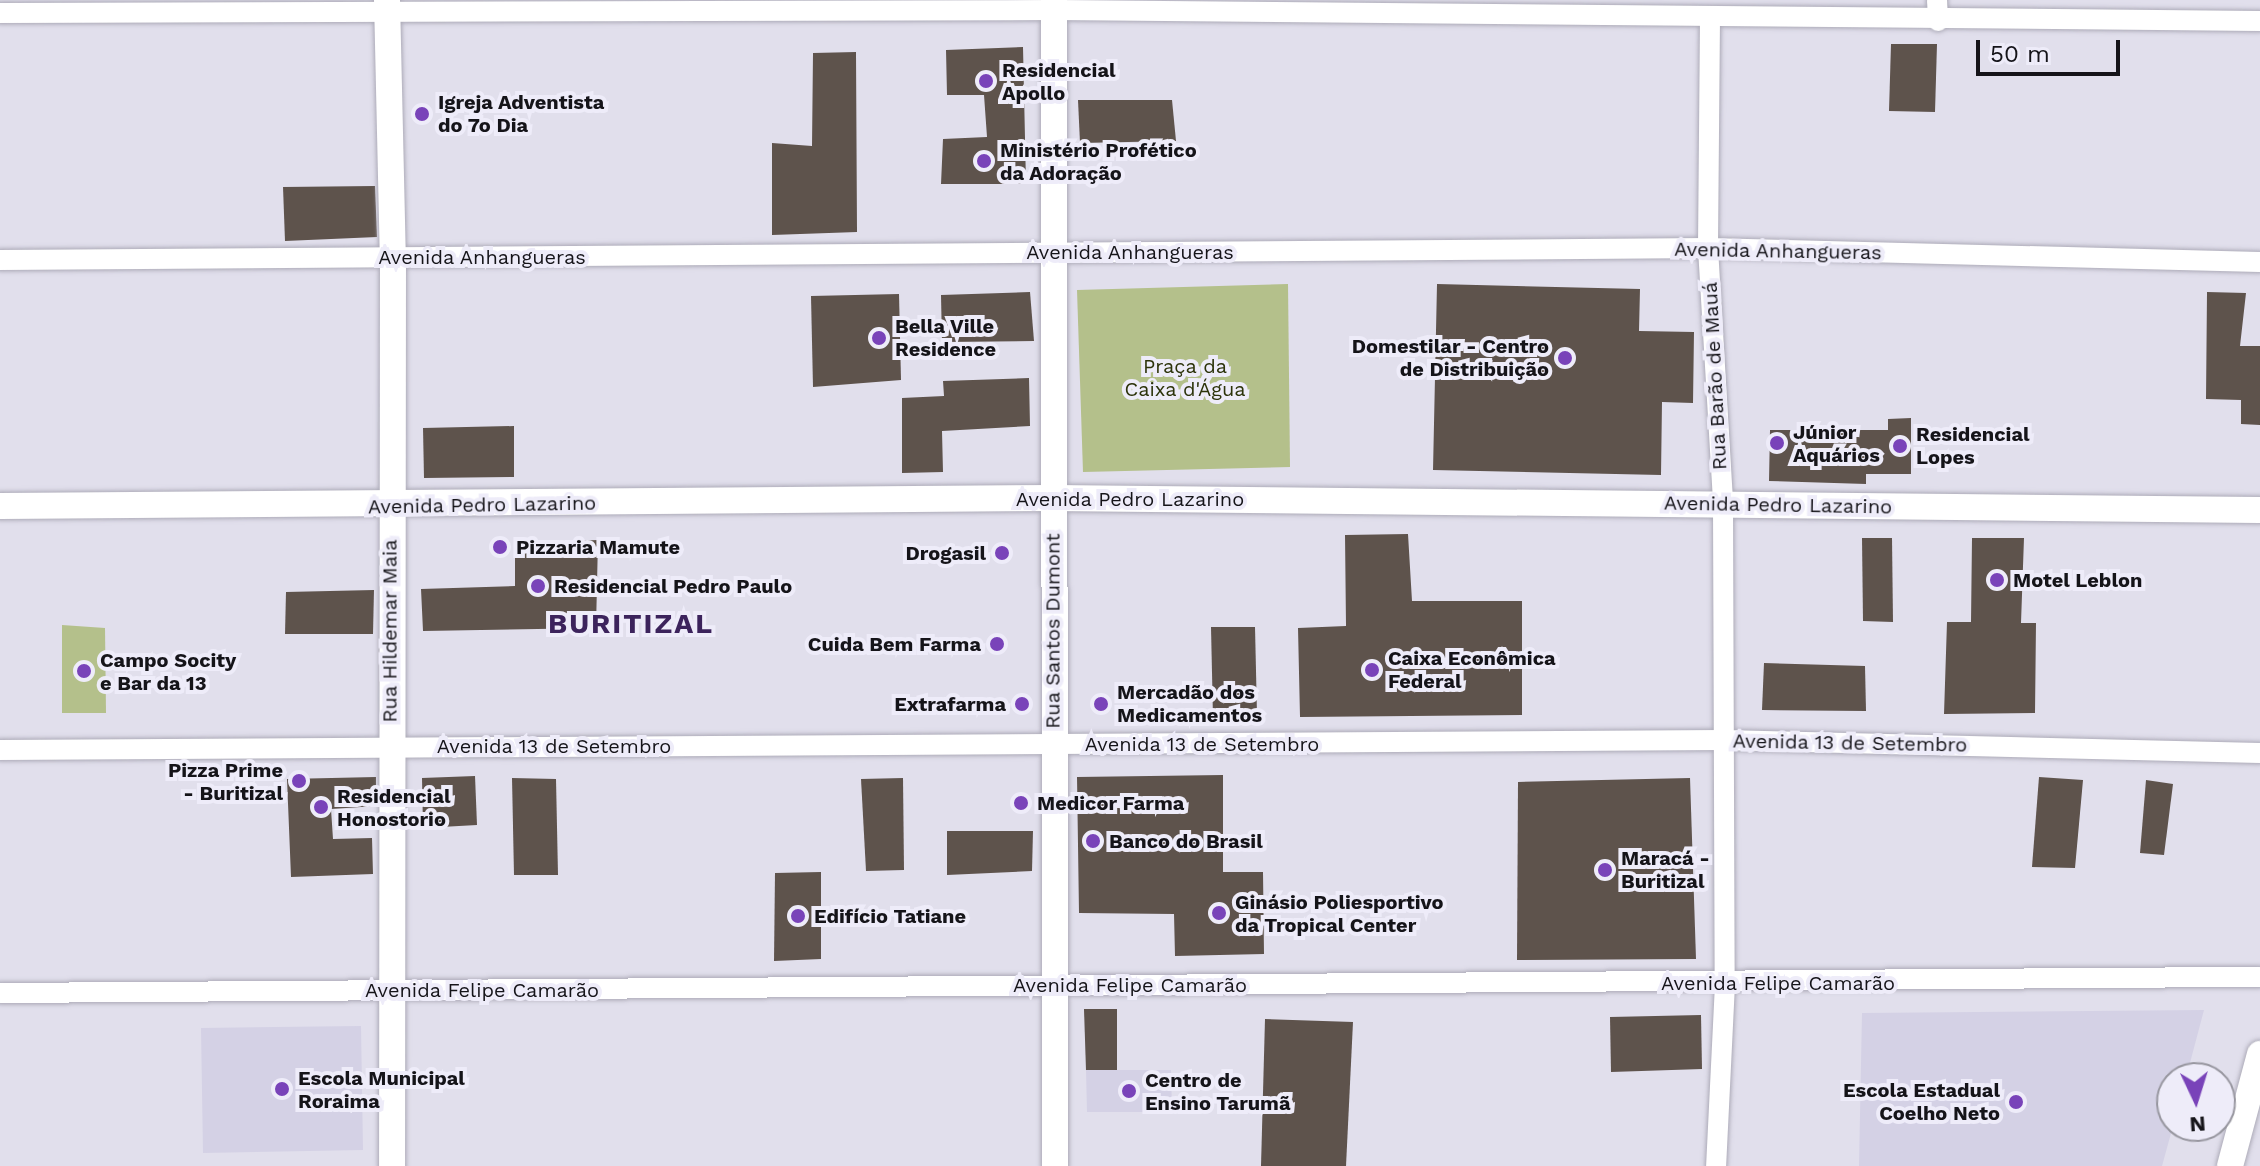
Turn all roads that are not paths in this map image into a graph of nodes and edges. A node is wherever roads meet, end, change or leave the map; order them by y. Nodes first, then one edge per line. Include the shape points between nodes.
1 (387, 5) edge
2 (1054, 5) edge
3 (1180, 7) edge
4 (1298, 8) edge
5 (1410, 8) edge
6 (1518, 8) edge
7 (1670, 9) edge
8 (1938, 10) edge
9 (0, 13) edge
10 (1710, 18) junction
11 (2260, 21) edge
12 (1708, 248) junction
13 (1054, 253) junction
14 (393, 258) junction
15 (0, 260) edge
16 (2260, 262) edge
17 (1053, 498) junction
18 (1723, 504) junction
19 (0, 506) edge
20 (389, 506) junction
21 (2260, 510) edge
22 (1723, 740) junction
23 (1054, 745) junction
24 (391, 746) junction
25 (0, 750) edge
26 (2260, 753) edge
27 (2260, 977) edge
28 (1725, 984) junction
29 (1053, 985) junction
30 (390, 990) junction
31 (0, 993) edge
32 (2260, 1054) edge
33 (392, 1166) edge
34 (1055, 1166) edge
35 (1716, 1166) edge
36 (2230, 1166) edge

1 - 2 street
1 - 9 street
1 - 14 main road, Rua Hildemar Maia
2 - 3 street
2 - 13 main road, Rua Santos Dumont
3 - 4 street
4 - 5 street
5 - 6 street
6 - 7 street
7 - 10 street
8 - 10 street
8 - 11 street
10 - 12 street, Rua Barão de Mauá
12 - 13 street, Avenida Anhangueras
12 - 16 street, Avenida Anhangueras
12 - 18 street, Rua Barão de Mauá
13 - 14 street, Avenida Anhangueras
13 - 17 main road, Rua Santos Dumont
14 - 15 street, Avenida Anhangueras
14 - 20 main road, Rua Hildemar Maia
17 - 18 main road, Avenida Pedro Lazarino
17 - 20 main road, Avenida Pedro Lazarino
17 - 23 main road, Rua Santos Dumont
18 - 21 main road, Avenida Pedro Lazarino
18 - 22 street, Rua Barão de Mauá
19 - 20 main road, Avenida Pedro Lazarino
20 - 24 main road, Rua Hildemar Maia
22 - 23 street, Avenida 13 de Setembro
22 - 26 street, Avenida 13 de Setembro
22 - 28 street, Rua Barão de Mauá
23 - 24 street, Avenida 13 de Setembro
23 - 29 main road, Rua Santos Dumont
24 - 25 street, Avenida 13 de Setembro
24 - 30 main road, Rua Hildemar Maia
27 - 28 street, Avenida Felipe Camarão
28 - 29 street, Avenida Felipe Camarão
28 - 35 street, Rua Barão de Mauá
29 - 30 street, Avenida Felipe Camarão
29 - 34 main road, Rua Santos Dumont
30 - 31 street, Avenida Felipe Camarão
30 - 33 main road, Rua Hildemar Maia
32 - 36 main road

